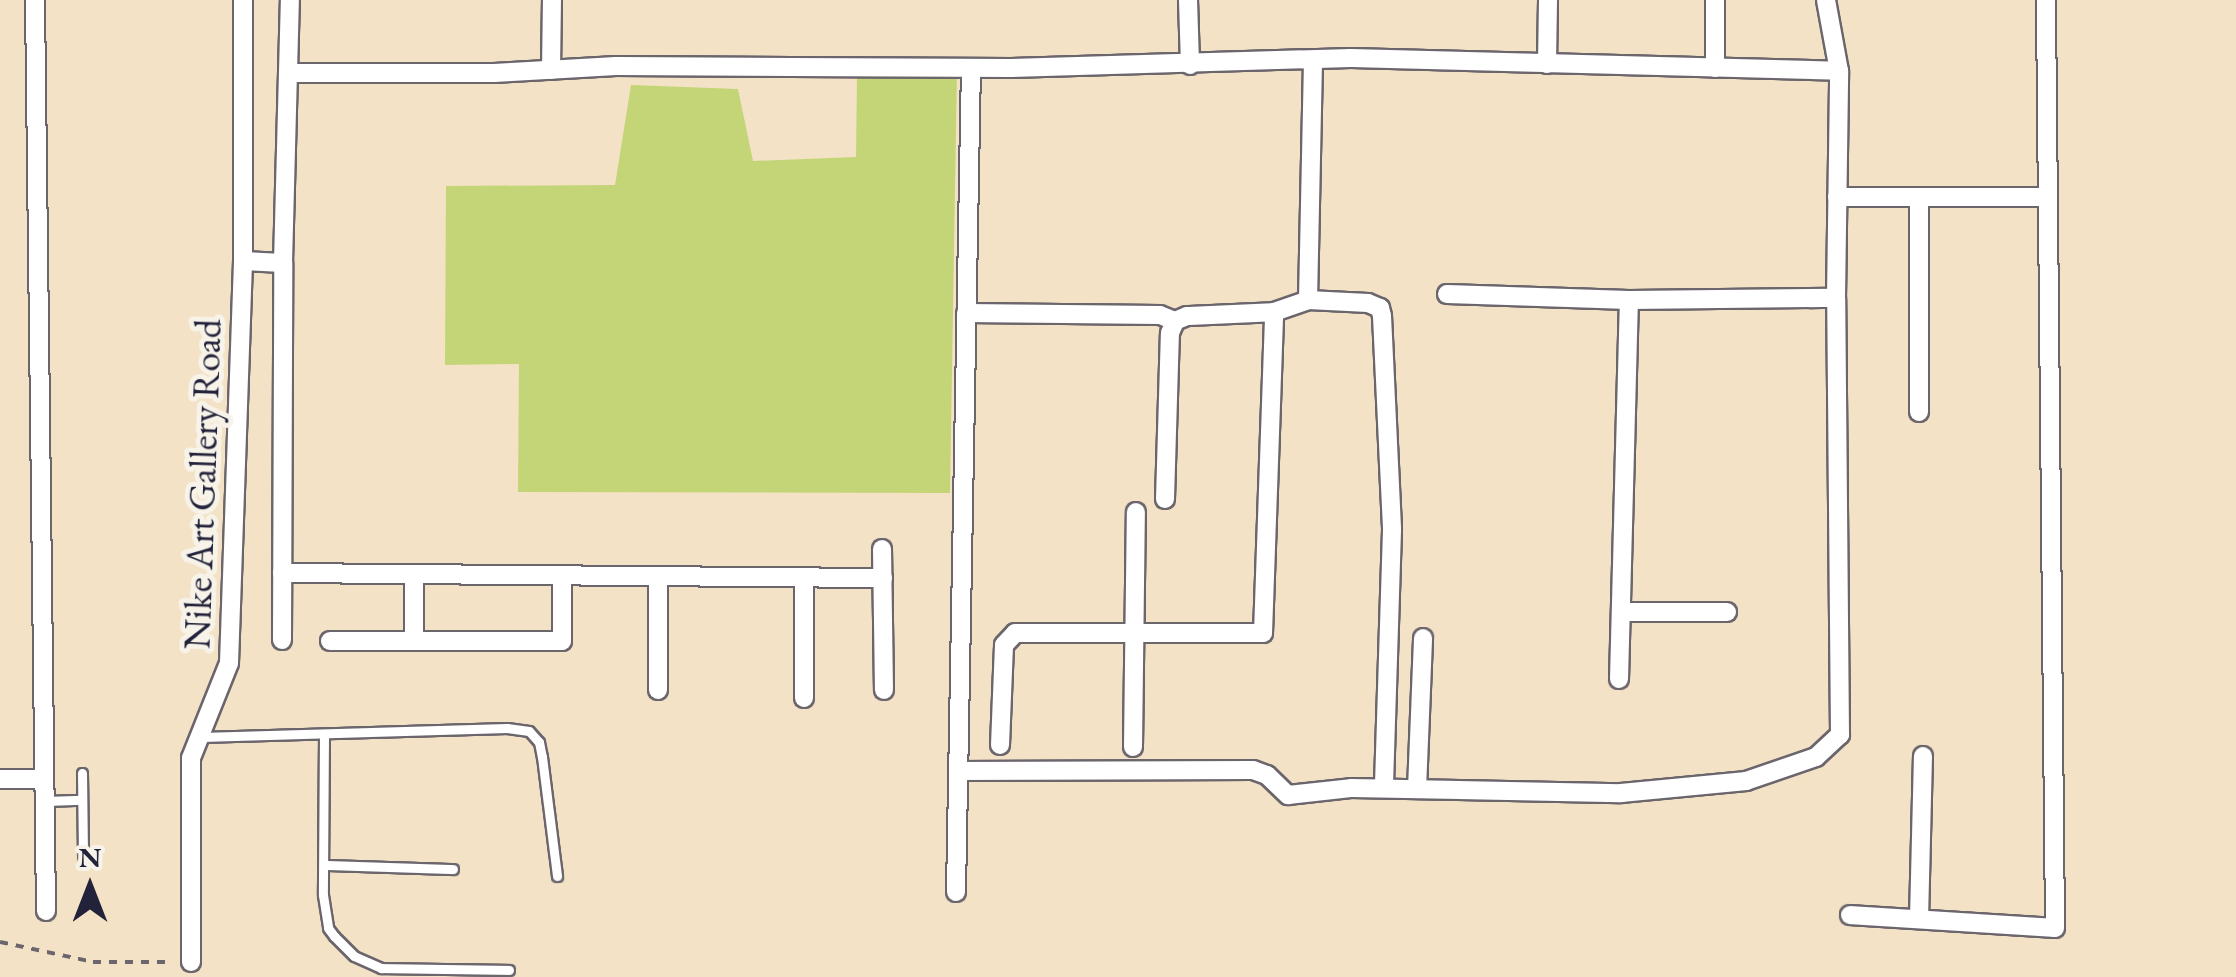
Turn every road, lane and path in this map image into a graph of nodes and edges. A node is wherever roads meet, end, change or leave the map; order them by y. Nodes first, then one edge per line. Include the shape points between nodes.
1 (35, 0) edge
2 (243, 0) edge
3 (290, 0) edge
4 (552, 0) edge
5 (1188, 0) edge
6 (1548, 0) edge
7 (1715, 0) edge
8 (1826, 0) edge
9 (2046, 0) edge
10 (1313, 62) junction
11 (1547, 64) junction
12 (1190, 65) junction
13 (970, 68) junction
14 (1715, 68) junction
15 (551, 70) junction
16 (1839, 72) junction
17 (289, 73) junction
18 (1836, 196) junction
19 (2045, 197) junction
20 (1919, 198) junction
21 (243, 261) junction
22 (282, 264) junction
23 (1448, 294) dead end
24 (1836, 298) junction
25 (1308, 300) junction
26 (1629, 300) junction
27 (1274, 312) junction
28 (966, 314) junction
29 (1174, 321) junction
30 (1919, 412) dead end
31 (1165, 499) dead end
32 (1136, 512) dead end
33 (882, 549) dead end
34 (282, 573) junction
35 (414, 574) junction
36 (562, 575) junction
37 (658, 576) junction
38 (804, 578) junction
39 (883, 578) junction
40 (1621, 612) junction
41 (1726, 612) dead end
42 (1134, 630) junction
43 (1423, 638) dead end
44 (282, 640) dead end
45 (330, 641) dead end
46 (414, 641) junction
47 (1619, 679) dead end
48 (658, 690) dead end
49 (884, 690) dead end
50 (804, 698) dead end
51 (324, 735) junction
52 (200, 738) junction
53 (1000, 745) dead end
54 (1133, 746) dead end
55 (1923, 756) dead end
56 (958, 772) junction
57 (82, 773) dead end
58 (0, 779) edge
59 (42, 779) junction
60 (1384, 788) junction
61 (1417, 789) junction
62 (82, 800) junction
63 (42, 801) junction
64 (83, 856) dead end
65 (324, 864) junction
66 (453, 869) dead end
67 (556, 876) dead end
68 (956, 892) dead end
69 (46, 910) dead end
70 (1850, 915) dead end
71 (1919, 919) junction
72 (0, 942) edge
73 (191, 962) joint
74 (509, 970) dead end

1 - 59 street
2 - 21 street, Nike Art Gallery Road
3 - 17 street
4 - 15 street
5 - 12 street
6 - 11 street
7 - 14 street
8 - 16 street
9 - 19 street
10 - 11 street
10 - 12 street
10 - 25 street
11 - 14 street
12 - 13 street
13 - 15 street
13 - 28 street
14 - 16 street
15 - 17 street
16 - 18 street
17 - 22 street
18 - 20 street
18 - 24 street
19 - 20 street
19 - 71 street via 2055,928
20 - 30 street
21 - 22 street
21 - 52 street, Nike Art Gallery Road via 229,663
22 - 34 street
23 - 26 street
24 - 26 street
24 - 61 street via 1840,735 1816,757 1746,781 1621,793
25 - 27 street
25 - 60 street via 1368,303 1382,316 1392,530
26 - 40 street
27 - 29 street
27 - 42 street via 1263,633
28 - 29 street via 1160,314
28 - 56 street
29 - 31 street
32 - 42 street
33 - 39 street
34 - 35 street
34 - 44 street
35 - 36 street
35 - 46 street
36 - 37 street
36 - 46 street via 562,641
37 - 38 street
37 - 48 street
38 - 39 street
38 - 50 street
39 - 49 street
40 - 41 street
40 - 47 street
42 - 53 street via 1029,630 1007,638
42 - 54 street
43 - 61 street
45 - 46 street
51 - 52 lane
51 - 65 lane
51 - 67 lane via 529,731 542,758
52 - 73 street, Nike Art Gallery Road via 191,762
55 - 71 street
56 - 60 street via 1254,770 1288,795
56 - 68 street
57 - 62 lane
58 - 59 street
59 - 63 street
60 - 61 street
62 - 63 lane
62 - 64 lane
63 - 69 street
65 - 66 lane
65 - 74 lane via 328,928 364,962 381,968
70 - 71 street
72 - 73 path via 92,962

